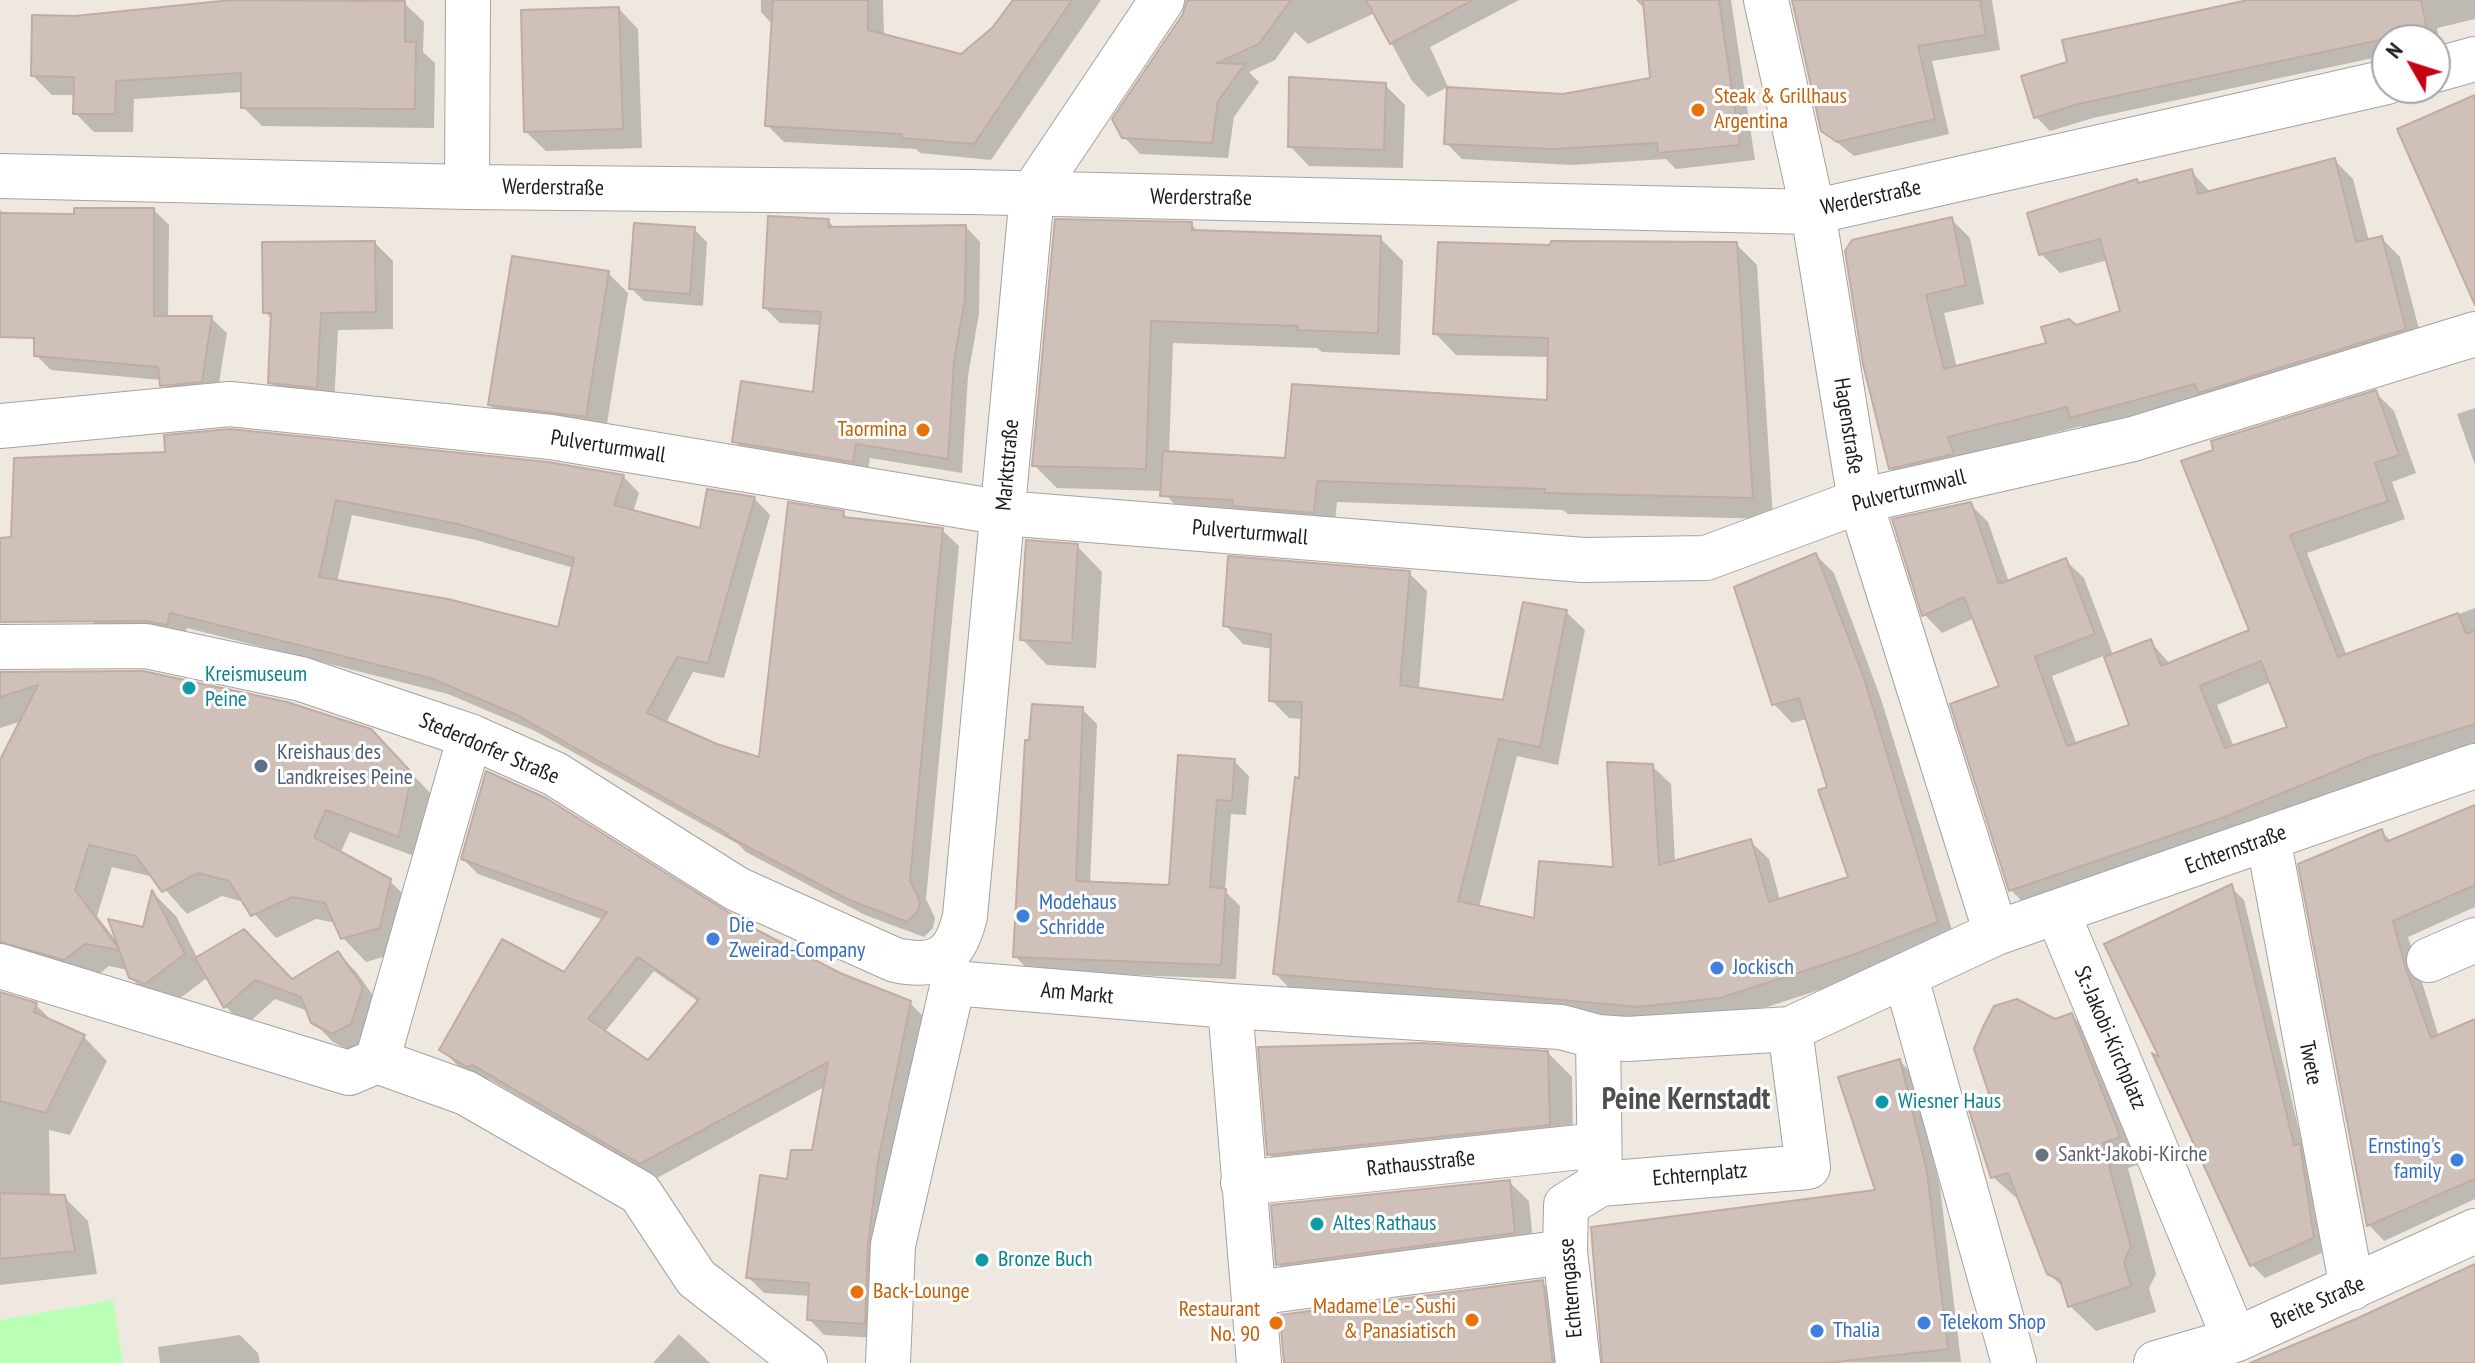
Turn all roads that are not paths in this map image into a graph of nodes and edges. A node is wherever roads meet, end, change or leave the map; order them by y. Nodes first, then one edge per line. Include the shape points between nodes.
1 (468, 0) edge
2 (1162, 0) edge
3 (1766, 0) edge
4 (2475, 59) edge
5 (2451, 66) edge
6 (2371, 86) edge
7 (0, 176) edge
8 (467, 187) junction
9 (1032, 194) junction
10 (1813, 212) junction
11 (2475, 334) edge
12 (0, 426) edge
13 (1860, 501) junction
14 (1004, 513) junction
15 (0, 647) edge
16 (470, 736) junction
17 (2475, 766) edge
18 (2268, 838) junction
19 (2058, 914) junction
20 (1996, 933) junction
21 (2475, 940) edge
22 (2429, 960) dead end
23 (940, 961) joint
24 (0, 966) edge
25 (1906, 978) junction
26 (1230, 1006) junction
27 (1790, 1029) junction
28 (1598, 1037) junction
29 (377, 1061) junction
30 (1600, 1164) junction
31 (1243, 1183) junction
32 (2475, 1231) edge
33 (1565, 1252) junction
34 (2352, 1288) junction
35 (1254, 1293) junction
36 (2235, 1340) junction
37 (805, 1363) edge
38 (888, 1363) edge
39 (1259, 1363) edge
40 (1578, 1363) edge
41 (2014, 1363) edge
42 (2156, 1363) edge

1 - 8 street
2 - 9 street, Marktstraße
3 - 10 street, Hagenstraße
4 - 5 street
6 - 10 street, Werderstraße
7 - 8 street, Werderstraße
8 - 9 street, Werderstraße
9 - 10 street, Werderstraße
9 - 14 street, Marktstraße
10 - 13 street, Hagenstraße
11 - 13 street, Pulverturmwall via 2133,439
12 - 14 street, Pulverturmwall via 230,404 551,437
13 - 14 street, Pulverturmwall via 1706,558 1583,560
13 - 20 street, Hagenstraße
14 - 23 street, Marktstraße via 965,916 959,940
15 - 16 street, Stederdorfer Straße via 146,646 301,679
16 - 23 street, Stederdorfer Straße via 555,774 737,889 895,960 916,965
16 - 29 street
17 - 18 street, Echternstraße
18 - 19 street, Echternstraße
18 - 34 street, Twete
19 - 20 street, Echternstraße
19 - 36 street, St.-Jakobi-Kirchplatz
20 - 25 street
21 - 22 street
24 - 29 street via 349,1073
25 - 27 street
25 - 41 street
26 - 28 street via 1561,1027
26 - 31 street
26 - 38 street, Am Markt via 953,983 893,1245
27 - 28 street
27 - 30 street, Echternplatz via 1808,1167
28 - 30 street
29 - 37 street via 466,1093 640,1193 696,1278
30 - 31 street, Rathausstraße
30 - 33 street, Echterngasse via 1566,1205
31 - 35 street
32 - 34 street, Breite Straße
33 - 35 street
33 - 40 street, Echterngasse
34 - 36 street, Breite Straße
35 - 39 street
36 - 42 street, Breite Straße

